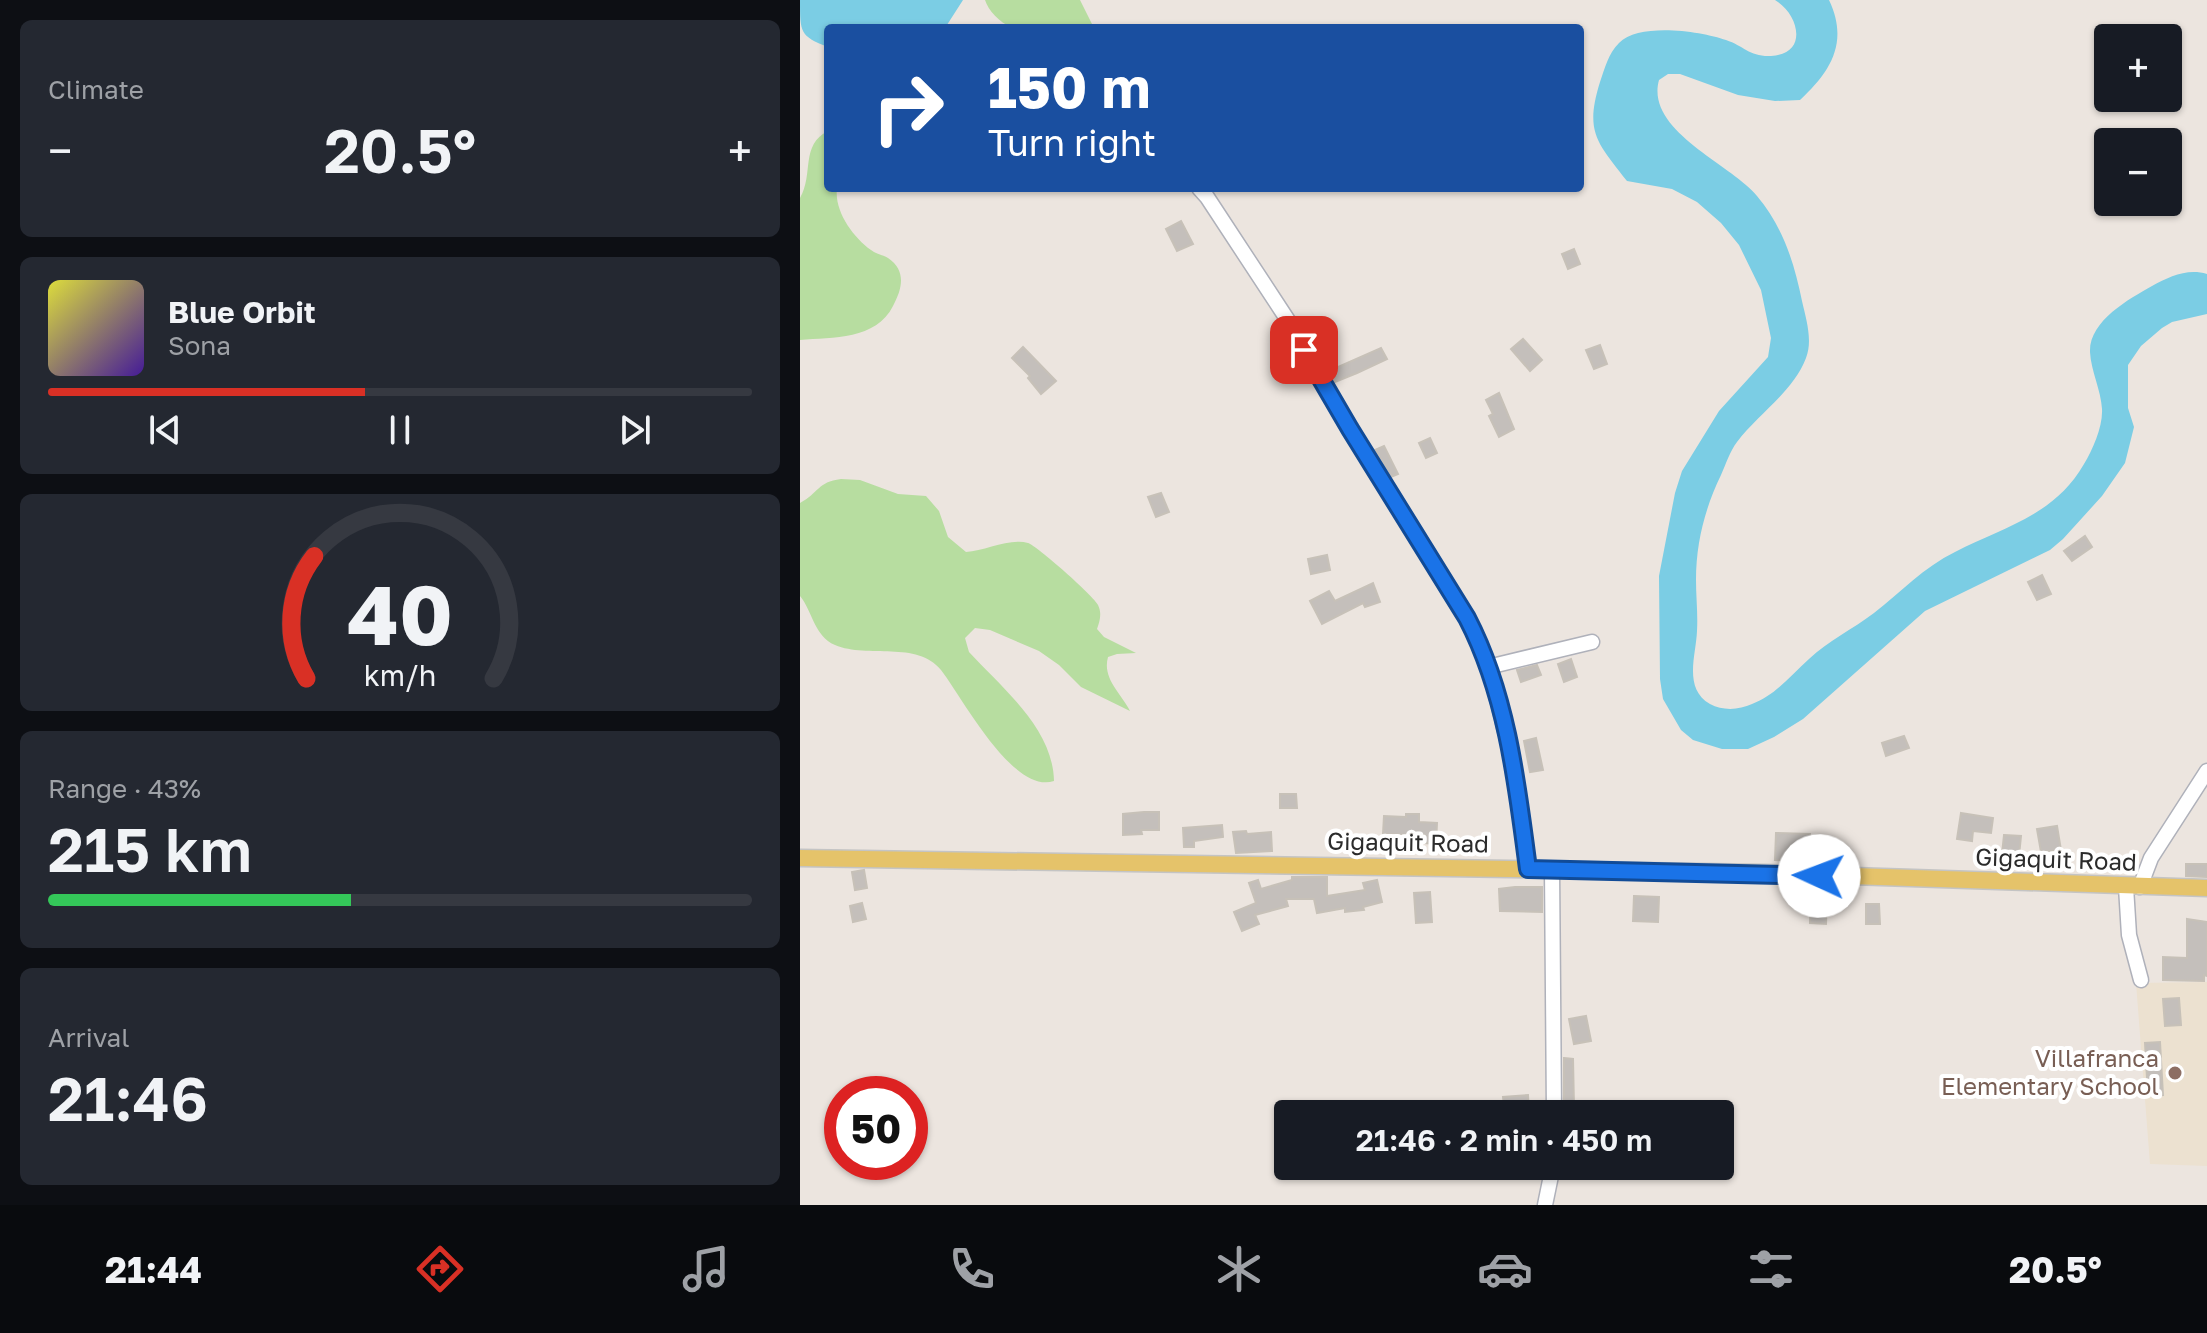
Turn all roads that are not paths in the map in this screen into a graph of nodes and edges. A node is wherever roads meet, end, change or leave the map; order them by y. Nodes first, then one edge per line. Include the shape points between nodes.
1 (1203, 192) edge
2 (1592, 642) dead end
3 (1488, 667) junction
4 (2207, 771) edge
5 (800, 858) edge
6 (1528, 869) junction
7 (1552, 869) junction
8 (2133, 887) junction
9 (2207, 888) edge
10 (2141, 980) dead end
11 (1554, 1100) edge
12 (1550, 1180) edge
13 (1545, 1205) edge

1 - 3 street via 1289,322 1467,618
2 - 3 street
3 - 6 street via 1514,767
4 - 8 street
5 - 6 main road, Gigaquit Road
6 - 7 main road, Gigaquit Road
7 - 8 main road, Gigaquit Road
7 - 11 street
8 - 9 main road, Gigaquit Road
8 - 10 street via 2129,935
12 - 13 street

